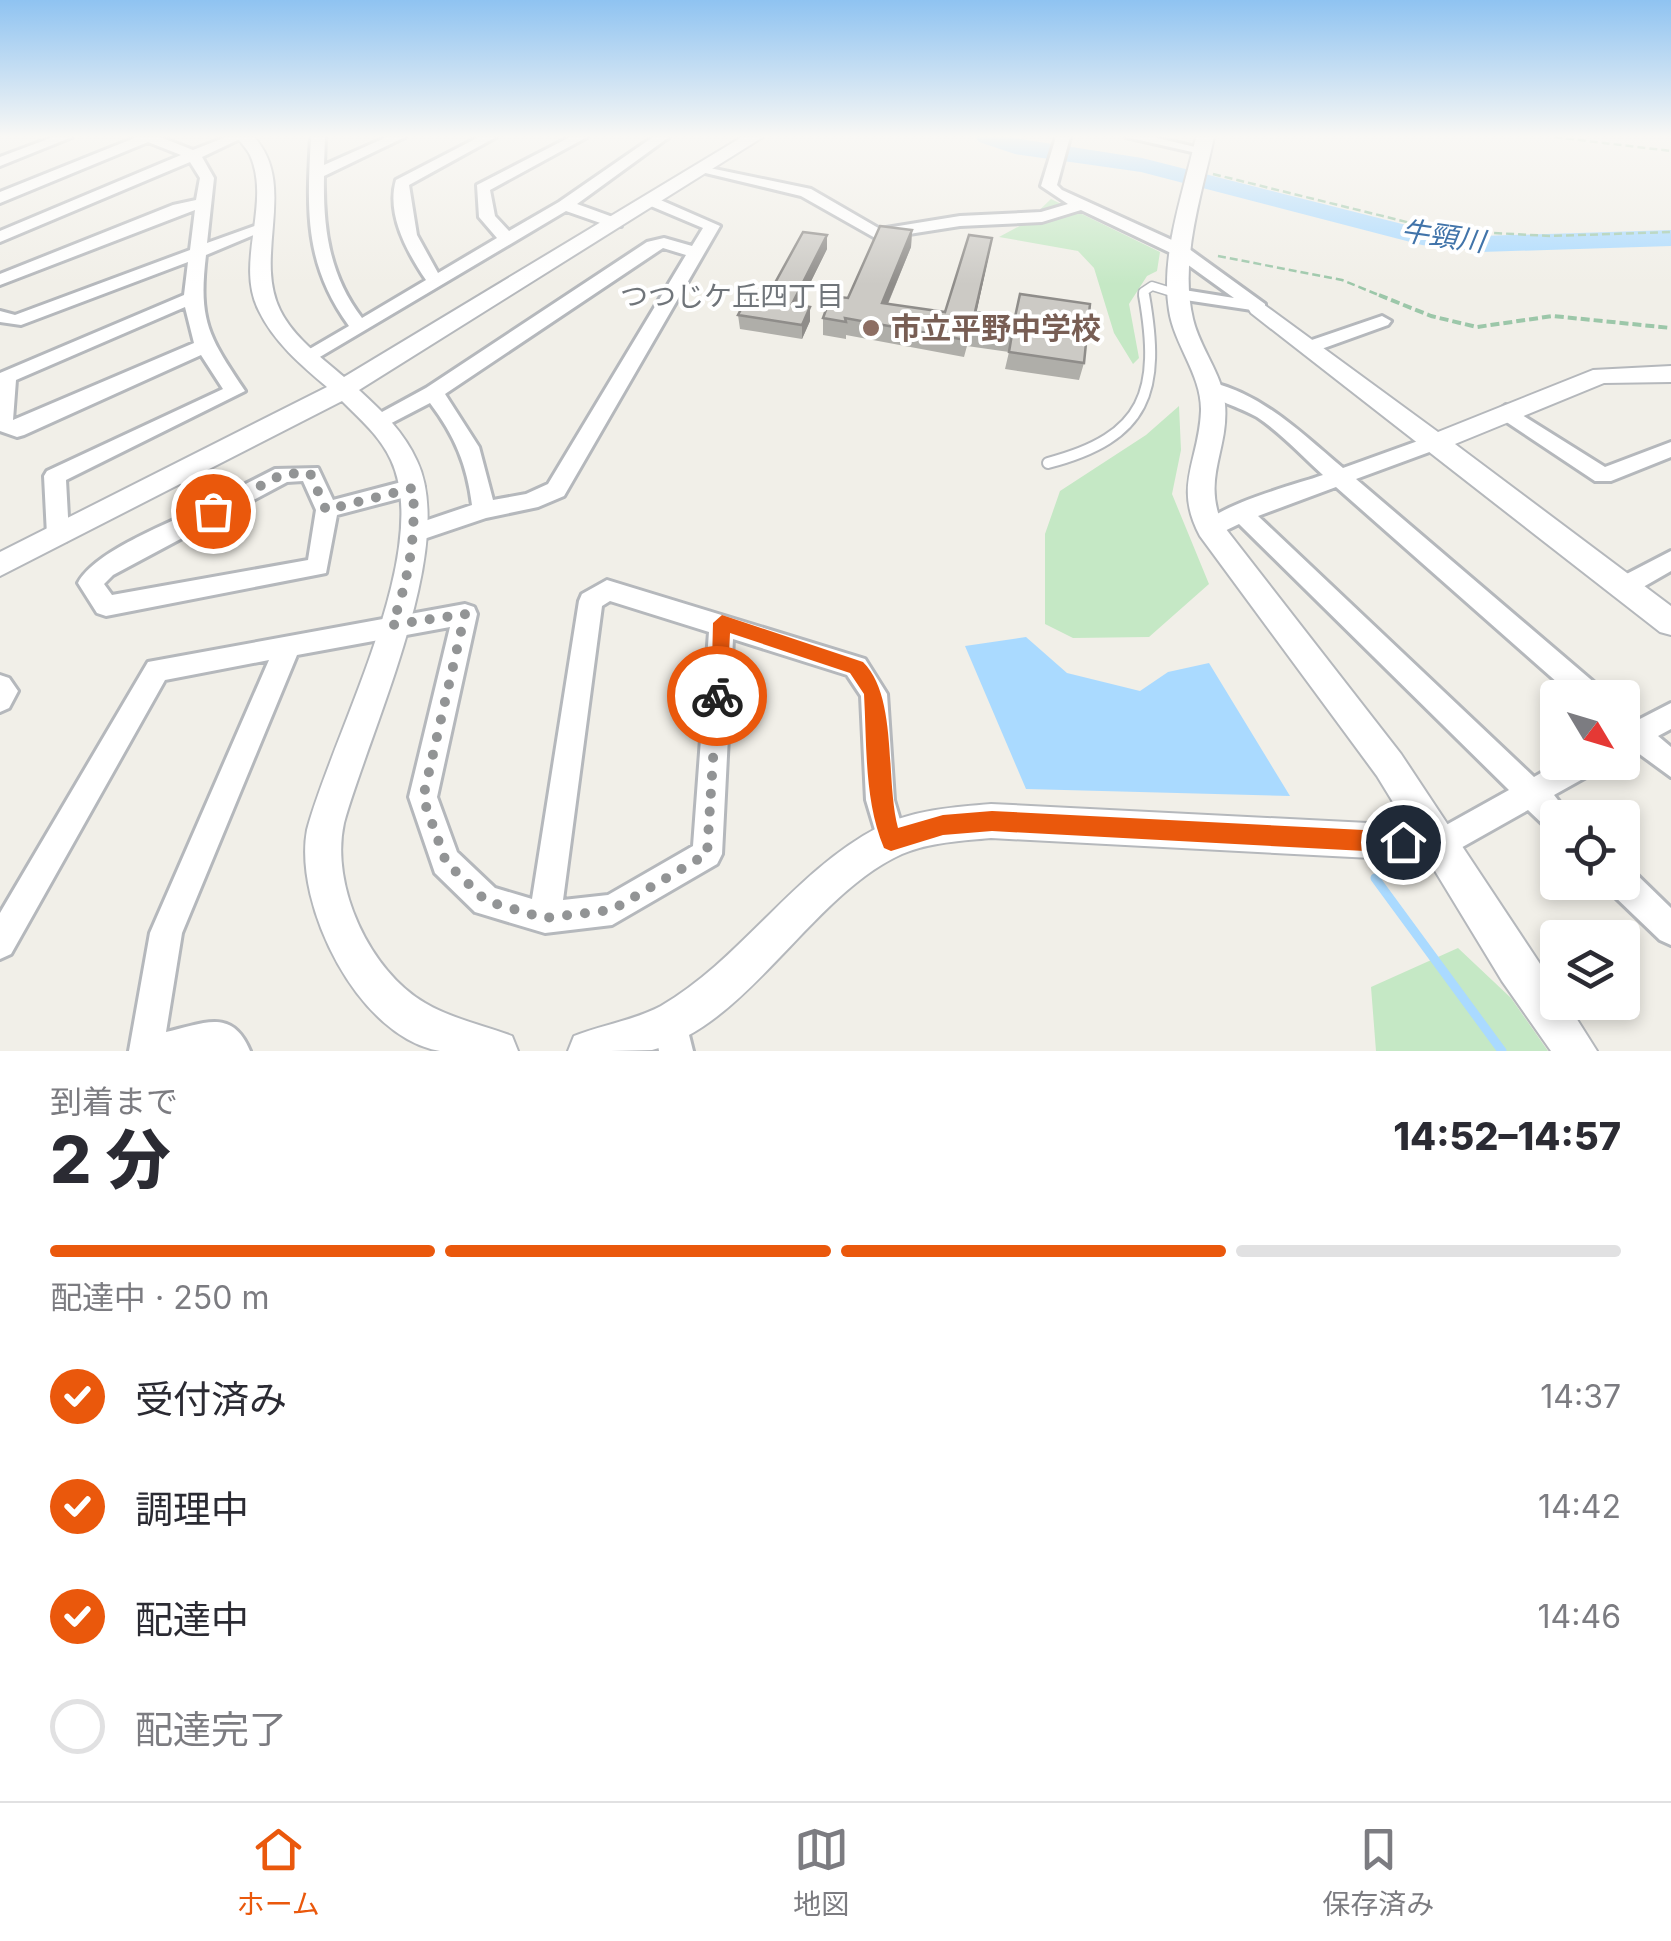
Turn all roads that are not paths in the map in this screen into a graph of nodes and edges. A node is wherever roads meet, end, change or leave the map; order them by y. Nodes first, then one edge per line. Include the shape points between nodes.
1 (29, 186) edge
2 (118, 186) edge
3 (207, 186) edge
4 (264, 186) edge
5 (318, 186) edge
6 (401, 186) edge
7 (486, 186) edge
8 (591, 186) edge
9 (675, 186) edge
10 (777, 186) edge
11 (1049, 186) edge
12 (1194, 186) edge
13 (0, 198) edge
14 (651, 201) junction
15 (204, 204) junction
16 (565, 204) junction
17 (1080, 204) junction
18 (615, 223) junction
19 (260, 229) junction
20 (0, 237) edge
21 (507, 239) junction
22 (197, 250) junction
23 (1179, 250) junction
24 (697, 253) junction
25 (0, 280) edge
26 (435, 282) junction
27 (1178, 294) junction
28 (192, 298) junction
29 (1259, 308) junction
30 (0, 316) edge
31 (1382, 321) dead end
32 (358, 326) junction
33 (204, 346) junction
34 (1313, 346) junction
35 (308, 358) junction
36 (1671, 374) edge
37 (1211, 388) junction
38 (343, 389) junction
39 (433, 393) junction
40 (1506, 412) junction
41 (378, 423) junction
42 (1436, 442) junction
43 (1671, 449) edge
44 (1048, 463) dead end
45 (182, 471) junction
46 (1341, 479) junction
47 (413, 488) junction
48 (326, 510) junction
49 (484, 510) junction
50 (213, 511) junction
51 (1241, 512) junction
52 (1210, 528) junction
53 (415, 533) junction
54 (58, 535) junction
55 (1671, 560) edge
56 (0, 565) edge
57 (1623, 587) junction
58 (722, 623) junction
59 (1671, 623) edge
60 (392, 625) junction
61 (288, 646) junction
62 (1573, 680) edge
63 (0, 686) edge
64 (0, 700) edge
65 (1671, 716) edge
66 (1640, 728) edge
67 (1640, 742) edge
68 (1671, 764) edge
69 (1555, 780) edge
70 (1532, 793) junction
71 (1540, 801) edge
72 (891, 840) junction
73 (1440, 844) junction
74 (1640, 899) edge
75 (544, 918) junction
76 (1671, 929) edge
77 (0, 944) edge
78 (673, 1037) edge
79 (150, 1051) edge
80 (233, 1051) edge
81 (497, 1051) edge
82 (589, 1051) edge
83 (1576, 1051) edge

1 - 13 street
2 - 20 street
3 - 15 street
4 - 19 street
5 - 32 street via 319,260
6 - 26 street via 411,248
7 - 21 street via 487,217
8 - 16 street
9 - 14 street
10 - 17 street via 806,192 877,234 1042,216
11 - 17 street
12 - 23 street
14 - 18 street
14 - 24 street via 712,226
15 - 22 street
15 - 25 street
16 - 18 street
16 - 21 street
17 - 23 street
18 - 38 street
19 - 22 street
19 - 35 street via 261,285 269,310
21 - 26 street
22 - 28 street
22 - 30 street via 15,321
23 - 27 street
23 - 29 street
24 - 39 street via 653,245
24 - 49 street via 556,490
26 - 32 street
27 - 29 street
27 - 37 street via 1183,324
27 - 44 lane via 1152,286 1143,292 1154,352 1149,387 1134,418 1080,457
28 - 33 street
28 - 33 street via 8,377 3,424 17,430
29 - 34 street
31 - 34 street
32 - 35 street
33 - 54 street via 234,392 55,476
34 - 42 street
35 - 38 street
36 - 40 street via 1601,375
37 - 46 street via 1268,415
37 - 52 street via 1210,431 1196,482
38 - 41 street
38 - 45 street
39 - 41 street
39 - 49 street via 478,461
40 - 42 street
40 - 43 street via 1604,476
41 - 47 street via 401,454
42 - 46 street
42 - 57 street
45 - 50 street
45 - 54 street
46 - 51 street
46 - 62 street
47 - 48 street
47 - 53 street
48 - 50 street via 310,473 283,474
48 - 50 street via 318,567 106,606 90,583 105,568
49 - 53 street
51 - 52 street
51 - 70 street
52 - 73 street via 1390,766
53 - 60 street via 409,578
54 - 56 street
55 - 57 street
57 - 59 street
58 - 72 street via 839,659 866,677 874,694 880,800
58 - 75 street via 707,854 612,910
58 - 75 street via 607,590 591,601
60 - 61 street
60 - 75 street via 465,614 423,798 446,862 486,901
60 - 81 street via 323,842 336,918 367,980 416,1020
61 - 77 street via 156,670
61 - 79 street via 166,933
63 - 64 street via 6,691
65 - 66 street
67 - 68 street
69 - 70 street
70 - 71 street
70 - 73 street
72 - 73 street via 943,825 992,821
72 - 78 street via 828,883
73 - 83 street
74 - 76 street
78 - 82 street
79 - 80 street via 221,1036

